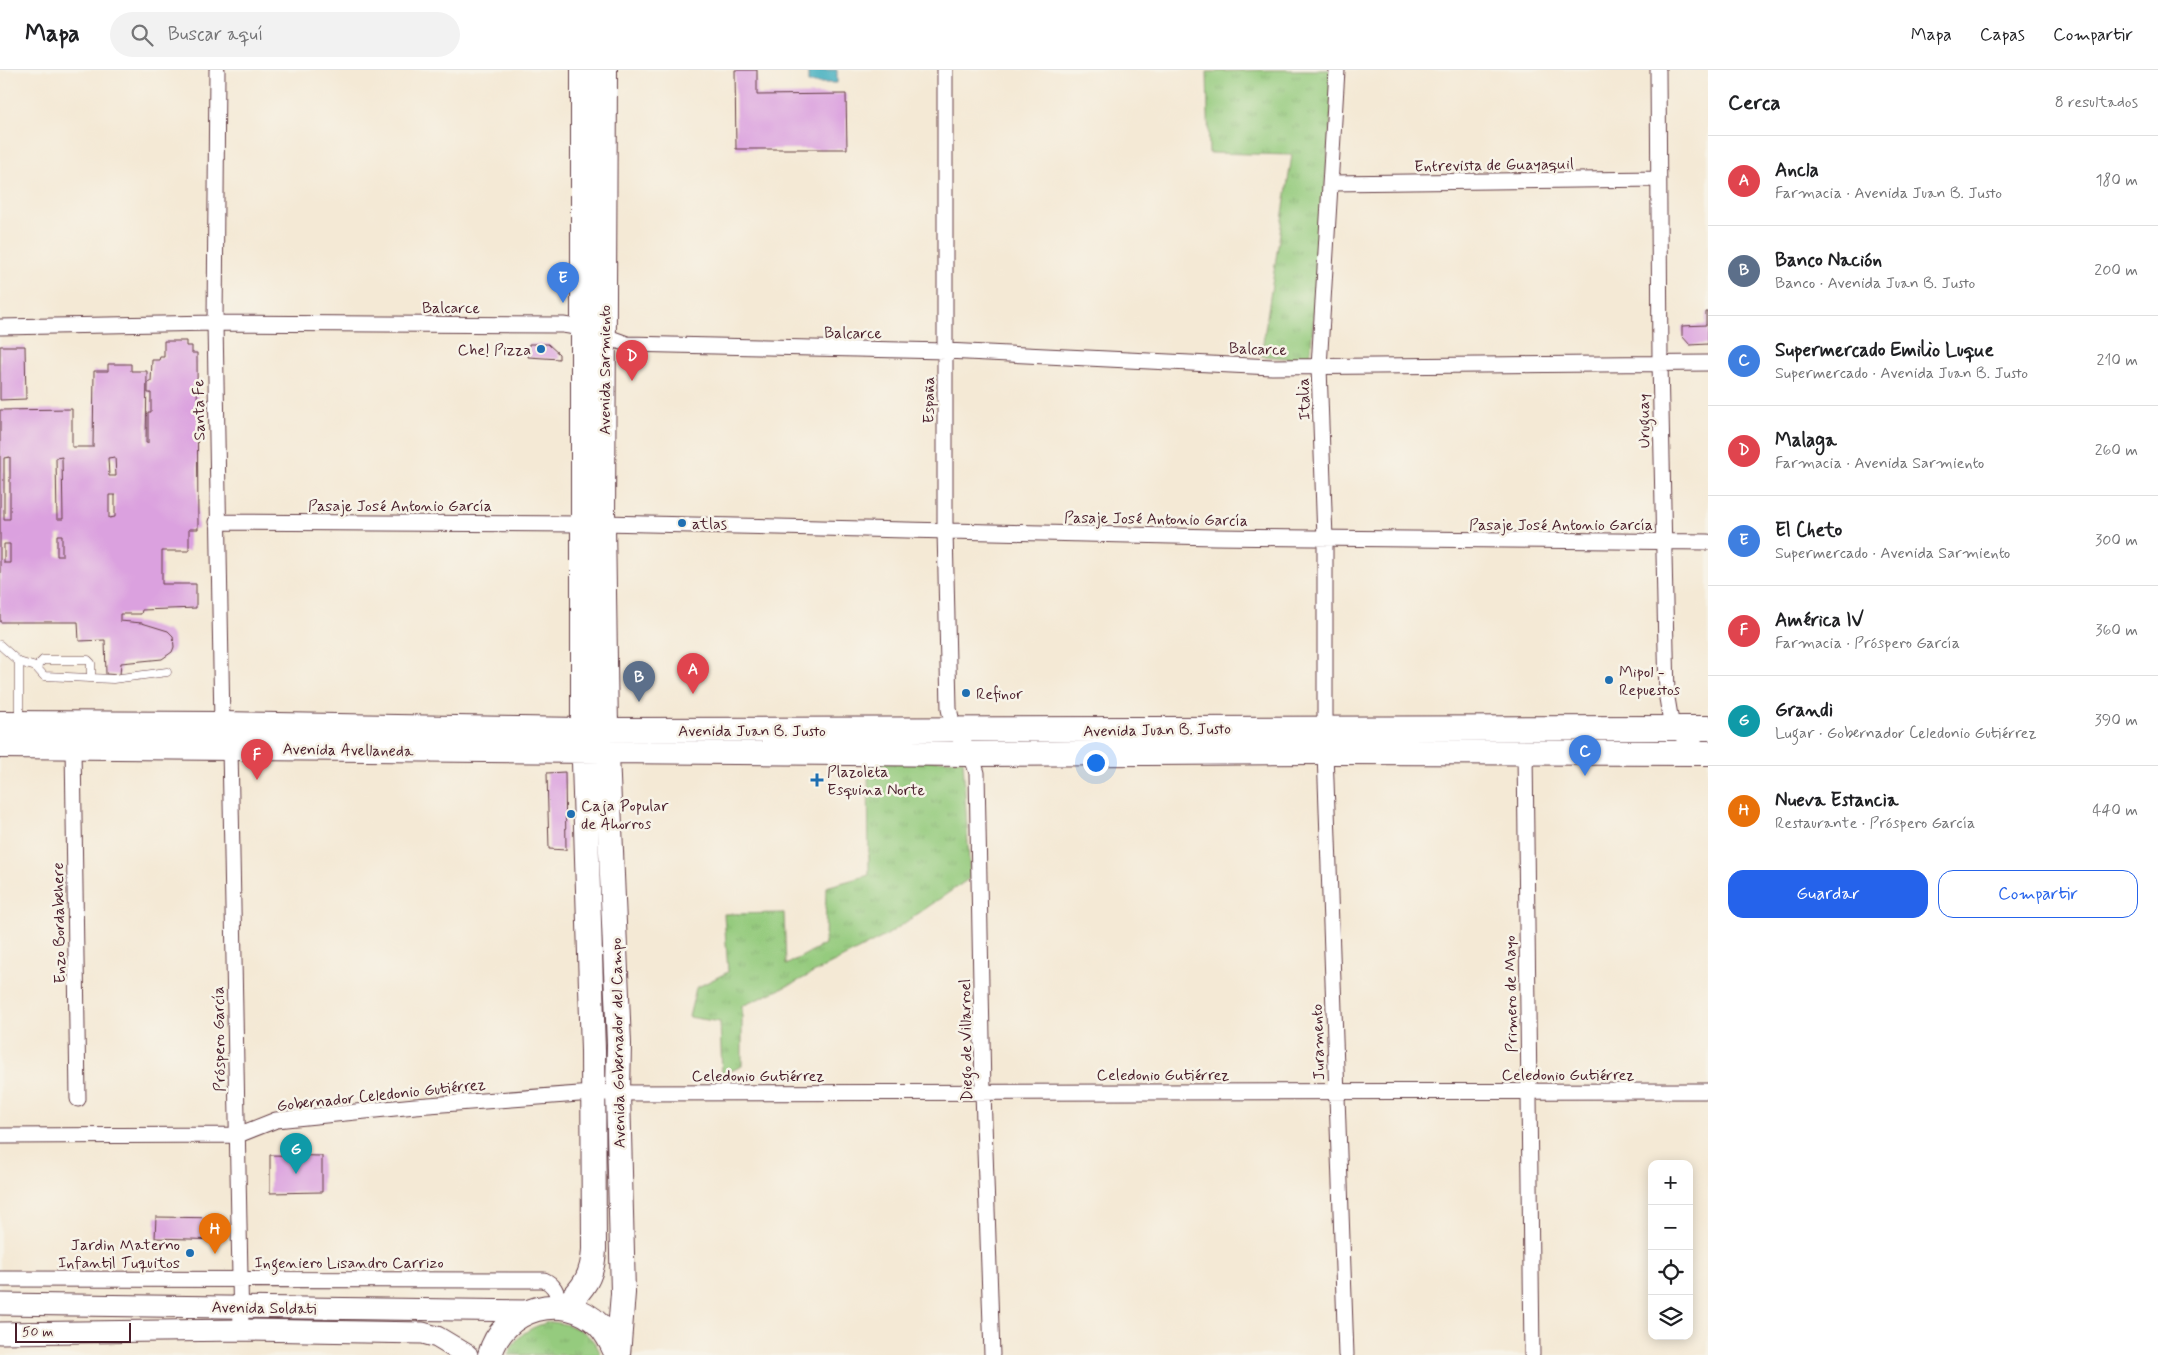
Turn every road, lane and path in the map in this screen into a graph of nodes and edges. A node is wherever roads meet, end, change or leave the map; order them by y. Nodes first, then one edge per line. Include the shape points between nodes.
1 (217, 70) edge
2 (584, 70) edge
3 (605, 70) edge
4 (945, 70) edge
5 (1337, 70) edge
6 (1658, 70) edge
7 (1659, 179) junction
8 (1331, 183) junction
9 (215, 323) junction
10 (0, 328) edge
11 (594, 332) junction
12 (946, 351) junction
13 (1660, 362) junction
14 (1708, 363) edge
15 (1319, 367) junction
16 (217, 522) junction
17 (593, 523) junction
18 (945, 530) junction
19 (1325, 539) junction
20 (1662, 542) junction
21 (1708, 542) edge
22 (0, 645) edge
23 (19, 662) junction
24 (36, 667) junction
25 (167, 672) dead end
26 (91, 677) junction
27 (9, 723) edge
28 (222, 724) junction
29 (1325, 727) junction
30 (1672, 728) junction
31 (1708, 728) edge
32 (954, 730) junction
33 (595, 741) junction
34 (0, 746) edge
35 (73, 746) junction
36 (230, 748) junction
37 (1325, 752) junction
38 (1525, 752) junction
39 (970, 754) junction
40 (1707, 756) edge
41 (1529, 1091) junction
42 (1708, 1091) edge
43 (618, 1092) junction
44 (984, 1092) junction
45 (1336, 1092) junction
46 (593, 1093) junction
47 (78, 1099) dead end
48 (0, 1136) edge
49 (238, 1136) junction
50 (0, 1280) edge
51 (240, 1280) junction
52 (0, 1304) edge
53 (240, 1306) junction
54 (563, 1307) junction
55 (529, 1311) junction
56 (241, 1330) junction
57 (0, 1333) edge
58 (468, 1355) edge
59 (490, 1355) edge
60 (617, 1355) edge
61 (992, 1355) edge
62 (1346, 1355) edge
63 (1532, 1355) edge

1 - 9 street, Santa Fe
2 - 11 main road, Avenida Sarmiento
3 - 11 main road, Avenida Sarmiento
4 - 12 street, España
5 - 8 street, Italia
6 - 7 street, Uruguay
7 - 8 street, Entrevista de Guayaquil
7 - 13 street, Uruguay
8 - 15 street, Italia
9 - 10 street, Balcarce
9 - 11 street, Balcarce via 563,325
9 - 16 street, Santa Fe
11 - 12 street, Balcarce via 627,344
11 - 17 main road, Avenida Sarmiento
12 - 15 street, Balcarce
12 - 18 street, España
13 - 14 street, Balcarce
13 - 15 street, Balcarce
13 - 20 street, Uruguay
15 - 19 street, Italia
16 - 17 street, Pasaje José Antonio García
16 - 28 street, Santa Fe
17 - 18 street, Pasaje José Antonio García
17 - 33 main road, Avenida Sarmiento
18 - 19 street, Pasaje José Antonio García
18 - 32 street, España via 949,709
19 - 20 street, Pasaje José Antonio García
19 - 29 street, Italia
20 - 21 street, Pasaje José Antonio García
20 - 30 street, Uruguay via 1667,698
22 - 23 lane
23 - 24 lane
23 - 27 lane
24 - 26 lane via 44,676
24 - 26 lane via 43,660 88,660
25 - 26 lane via 114,679
27 - 28 main road, Avenida Avellaneda
28 - 33 main road, Avenida Avellaneda
28 - 36 street, Santa Fe
29 - 30 main road, Avenida Juan B. Justo
29 - 32 main road, Avenida Juan B. Justo
29 - 37 street, Juramento
30 - 31 main road, Avenida Juan B. Justo
30 - 40 street
32 - 33 main road, Avenida Juan B. Justo
32 - 39 street, Diego de Villarroel
33 - 36 main road, Avenida Avellaneda
33 - 39 main road, Avenida Juan B. Justo
33 - 43 main road, Avenida Gobernador del Campo via 619,1044
33 - 46 main road, Avenida Gobernador del Campo
34 - 35 main road, Avenida Avellaneda
35 - 36 main road, Avenida Avellaneda
35 - 47 street, Enzo Bordabehere
36 - 49 street, Próspero García
37 - 38 main road, Avenida Juan B. Justo
37 - 39 main road, Avenida Juan B. Justo
37 - 45 street, Juramento
38 - 40 main road, Avenida Juan B. Justo
38 - 41 street, Primero de Mayo
39 - 44 street, Diego de Villarroel via 977,773
41 - 42 street, Celedonio Gutiérrez
41 - 45 street, Celedonio Gutiérrez
41 - 63 street, Primero de Mayo
43 - 44 street, Celedonio Gutiérrez
43 - 46 street, Gobernador Celedonio Gutiérrez
43 - 60 main road, Avenida Gobernador del Campo via 623,1293
44 - 45 street, Celedonio Gutiérrez
44 - 61 street, Diego de Villarroel
45 - 62 street, Juramento
46 - 49 street, Gobernador Celedonio Gutiérrez via 276,1120
46 - 54 main road, Avenida Gobernador del Campo via 593,1261 584,1286
48 - 49 street, Gobernador Celedonio Gutiérrez
49 - 51 street, Próspero García
50 - 51 street, Ingeniero Lisandro Carrizo
51 - 53 street, Próspero García
51 - 54 street, Ingeniero Lisandro Carrizo via 544,1280 552,1284
52 - 53 main road, Avenida Soldati
53 - 55 main road, Avenida Soldati
53 - 56 street, Próspero García
54 - 55 main road
54 - 60 main road via 583,1313 599,1324 611,1339
55 - 59 main road via 512,1321 499,1335
56 - 57 main road, Avenida Soldati
56 - 58 main road, Avenida Soldati via 423,1333 437,1337

